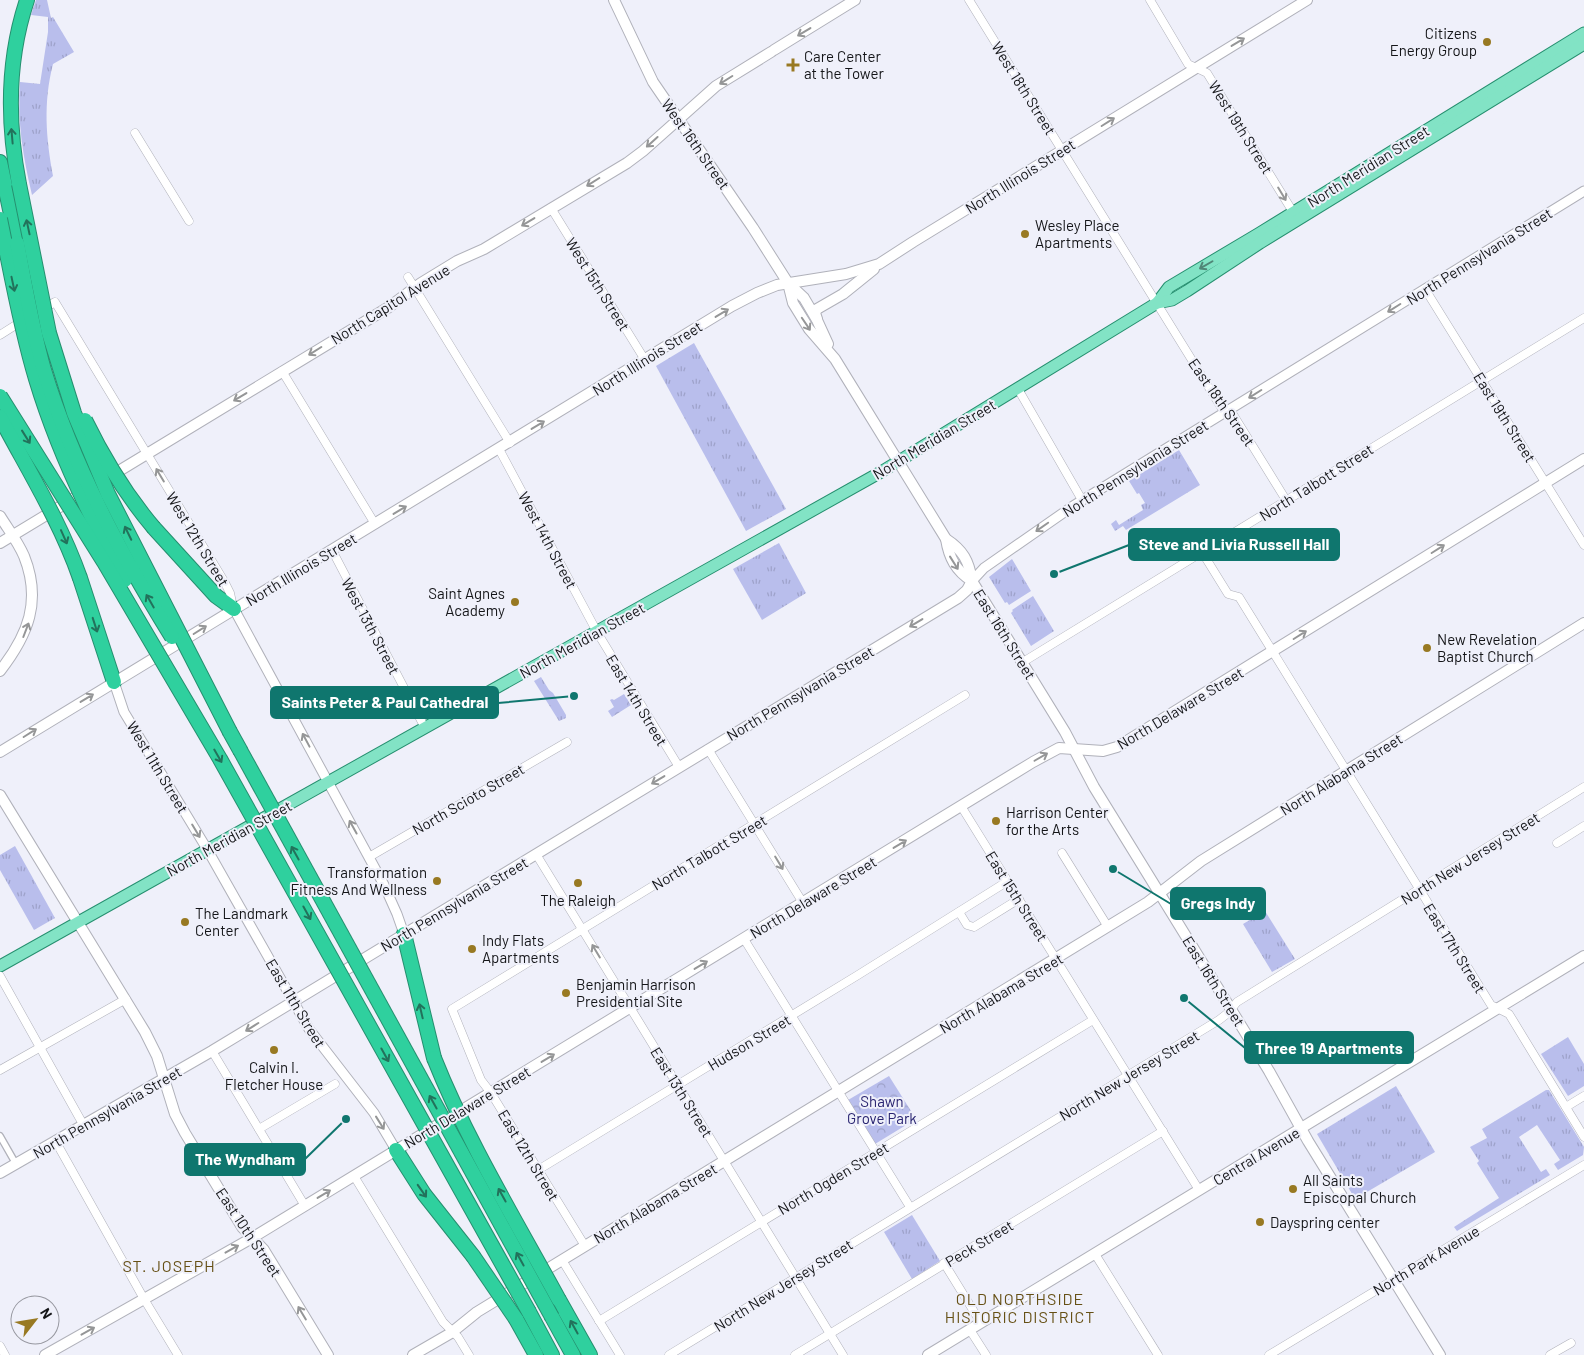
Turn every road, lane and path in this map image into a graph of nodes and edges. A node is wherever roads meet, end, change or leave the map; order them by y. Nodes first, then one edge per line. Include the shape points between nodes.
1 (27, 0) edge
2 (614, 0) edge
3 (855, 0) edge
4 (969, 0) edge
5 (1150, 0) edge
6 (1307, 0) edge
7 (1584, 33) edge
8 (1584, 44) edge
9 (1196, 68) junction
10 (678, 119) junction
11 (135, 133) dead end
12 (1062, 150) junction
13 (0, 162) edge
14 (1584, 191) edge
15 (551, 208) junction
16 (1293, 212) junction
17 (0, 219) edge
18 (189, 221) dead end
19 (879, 264) junction
20 (408, 276) dead end
21 (788, 283) junction
22 (415, 287) junction
23 (1425, 289) junction
24 (1157, 303) junction
25 (1584, 318) edge
26 (818, 320) junction
27 (0, 335) edge
28 (835, 359) junction
29 (56, 360) junction
30 (645, 360) junction
31 (282, 371) junction
32 (1482, 380) junction
33 (1018, 388) junction
34 (0, 396) edge
35 (1227, 411) junction
36 (0, 417) edge
37 (510, 443) junction
38 (500, 449) junction
39 (147, 454) junction
40 (1584, 459) edge
41 (898, 462) junction
42 (1545, 482) junction
43 (1082, 500) junction
44 (1286, 500) junction
45 (0, 516) edge
46 (375, 524) junction
47 (12, 536) junction
48 (0, 544) edge
49 (1584, 545) edge
50 (332, 550) junction
51 (1202, 552) junction
52 (972, 581) junction
53 (234, 609) junction
54 (1584, 623) edge
55 (596, 632) junction
56 (1273, 652) junction
57 (1023, 662) junction
58 (0, 671) edge
59 (114, 682) junction
60 (965, 695) dead end
61 (425, 728) junction
62 (203, 729) junction
63 (230, 732) junction
64 (567, 742) dead end
65 (1073, 748) junction
66 (708, 749) junction
67 (0, 752) edge
68 (678, 767) junction
69 (1346, 771) junction
70 (328, 783) junction
71 (1584, 787) edge
72 (0, 795) edge
73 (961, 806) junction
74 (754, 824) junction
75 (1583, 828) edge
76 (1557, 843) dead end
77 (207, 849) junction
78 (1062, 853) dead end
79 (536, 854) junction
80 (369, 857) junction
81 (1008, 881) junction
82 (1419, 889) junction
83 (1160, 894) junction
84 (1019, 899) junction
85 (803, 903) junction
86 (959, 912) junction
87 (78, 922) junction
88 (1108, 927) junction
89 (582, 929) junction
90 (404, 934) junction
91 (744, 939) junction
92 (1584, 956) edge
93 (1056, 959) junction
94 (0, 966) edge
95 (0, 976) edge
96 (126, 999) junction
97 (294, 1001) junction
98 (452, 1008) joint
99 (631, 1008) junction
100 (1498, 1008) junction
101 (1231, 1009) junction
102 (792, 1016) junction
103 (1094, 1020) junction
104 (40, 1047) junction
105 (212, 1051) junction
106 (0, 1070) edge
107 (1128, 1075) junction
108 (164, 1080) junction
109 (335, 1084) dead end
110 (678, 1085) junction
111 (838, 1092) junction
112 (491, 1093) junction
113 (1584, 1096) edge
114 (1566, 1107) junction
115 (84, 1126) junction
116 (259, 1129) junction
117 (1300, 1129) junction
118 (1163, 1131) junction
119 (0, 1136) edge
120 (1584, 1137) edge
121 (56, 1142) junction
122 (396, 1150) junction
123 (876, 1152) junction
124 (725, 1161) junction
125 (16, 1164) junction
126 (1584, 1165) edge
127 (538, 1170) junction
128 (0, 1173) edge
129 (354, 1176) junction
130 (1199, 1190) junction
131 (305, 1206) junction
132 (910, 1207) junction
133 (762, 1222) junction
134 (252, 1238) junction
135 (585, 1246) junction
136 (1095, 1254) junction
137 (562, 1260) junction
138 (944, 1263) junction
139 (796, 1277) junction
140 (1393, 1280) junction
141 (144, 1299) junction
142 (599, 1321) junction
143 (981, 1323) junction
144 (970, 1330) junction
145 (453, 1332) junction
146 (830, 1334) junction
147 (1571, 1343) dead end
148 (0, 1346) edge
149 (5, 1355) edge
150 (45, 1355) edge
151 (178, 1355) edge
152 (328, 1355) edge
153 (413, 1355) edge
154 (469, 1355) edge
155 (536, 1355) edge
156 (552, 1355) edge
157 (573, 1355) edge
158 (590, 1355) edge
159 (620, 1355) edge
160 (669, 1355) edge
161 (795, 1355) edge
162 (843, 1355) edge
163 (928, 1355) edge
164 (986, 1355) edge
165 (1158, 1355) edge
166 (1269, 1355) edge
167 (1440, 1355) edge
168 (1550, 1355) edge

29 -> 1 highway, bridge via 12,141 13,59
2 - 10 main road, West 16th Street via 650,76
3 -> 10 main road, North Capitol Avenue via 716,86
4 - 12 street, West 18th Street
5 - 9 street, West 19th Street via 1188,64
9 -> 6 main road, North Illinois Street
7 - 16 main road, North Meridian Street
8 - 24 main road, North Meridian Street via 1242,253 1187,291 1172,300
12 -> 9 main road, North Illinois Street
9 -> 16 street, West 19th Street via 1209,76
10 -> 15 main road, North Capitol Avenue via 635,157
10 - 21 main road, West 16th Street via 751,223
11 - 18 street
12 - 19 main road, North Illinois Street
12 - 24 street, West 18th Street
63 -> 13 highway, bridge via 155,611 77,462 57,410 37,342
14 - 23 street, North Pennsylvania Street
15 -> 22 main road, North Capitol Avenue
15 - 30 street, West 15th Street
16 -> 24 main road, North Meridian Street via 1166,289
17 -> 62 highway, bridge via 28,350 60,448 94,521
19 - 21 main road, North Illinois Street via 846,274
19 - 26 main road via 843,294 817,309
20 - 22 street
21 - 26 main road, West 16th Street via 804,298
21 -> 28 main road, West 16th Street via 793,303 809,329
30 -> 21 main road, North Illinois Street via 750,296
22 -> 31 main road, North Capitol Avenue via 389,307
22 - 37 street
23 - 32 street, East 19th Street
23 -> 35 street, North Pennsylvania Street
24 - 33 main road, North Meridian Street
24 - 35 street, East 18th Street via 1220,405
25 - 32 street, North Talbott Street
26 - 28 main road, West 16th Street
27 - 39 street, West 12th Street via 56,302
28 - 41 main road, West 16th Street
29 - 53 highway, bridge via 110,468 132,500 216,596
63 -> 29 highway, bridge via 98,471
37 -> 30 main road, North Illinois Street
31 -> 39 main road, North Capitol Avenue
31 - 46 street
32 - 42 street, East 19th Street
32 - 44 street, North Talbott Street
33 - 41 main road, North Meridian Street
33 - 43 street
34 -> 62 highway, bridge
35 - 43 street, North Pennsylvania Street
35 - 44 street, East 18th Street via 1234,416
36 -> 59 highway, bridge via 69,546
37 - 38 main road, North Illinois Street
46 -> 38 main road, North Illinois Street
38 - 55 street, West 14th Street
39 - 47 main road, North Capitol Avenue
53 -> 39 street, West 12th Street via 224,581
40 - 42 main road, North Delaware Street
41 - 52 main road, East 16th Street via 946,539 958,547 970,567
41 - 55 main road, North Meridian Street
42 - 49 street, East 19th Street
56 -> 42 main road, North Delaware Street
43 -> 52 street, North Pennsylvania Street via 984,568
44 - 51 street, North Talbott Street
45 - 47 main road
46 - 50 main road, North Illinois Street
47 - 48 main road, North Capitol Avenue
58 -> 47 main road via 20,644 32,607 29,570
50 - 53 main road, North Illinois Street
50 - 61 street, West 13th Street
51 - 56 street, East 17th Street via 1228,594 1240,597
51 - 57 street, North Talbott Street
52 - 57 main road, East 16th Street
52 -> 66 main road, North Pennsylvania Street via 958,598
59 -> 53 main road, North Illinois Street
70 -> 53 street, West 12th Street
54 - 69 main road, North Alabama Street
55 - 61 main road, North Meridian Street
55 - 68 street, East 14th Street
56 - 65 main road, North Delaware Street via 1117,748
56 - 69 street, East 17th Street
57 - 65 main road, East 16th Street
67 -> 59 main road, North Illinois Street
59 -> 77 street, West 11th Street via 124,712
60 - 74 street, North Talbott Street
61 - 70 main road, North Meridian Street
62 -> 156 highway, bridge
157 -> 63 highway, bridge
64 - 80 street, North Scioto Street
73 -> 65 main road, North Delaware Street via 1052,751
65 - 83 main road, East 16th Street
66 - 68 main road, North Pennsylvania Street
66 - 74 street
68 -> 79 main road, North Pennsylvania Street
69 - 82 street, East 17th Street
69 - 83 main road, North Alabama Street via 1201,861
70 - 77 main road, North Meridian Street
80 -> 70 street
71 - 82 street, North New Jersey Street
72 - 87 main road, East 10th Street
73 - 81 street, East 15th Street
85 -> 73 main road, North Delaware Street
74 -> 85 street
74 - 89 street, North Talbott Street
75 - 76 street
77 - 87 main road, North Meridian Street
77 - 97 street, East 11th Street
78 - 88 street
79 - 89 street, East 13th Street
79 - 90 main road, North Pennsylvania Street
80 - 90 street via 388,892
81 - 84 street, East 15th Street
81 - 86 street, Hudson Street
82 - 100 street, East 17th Street via 1491,1005
82 - 101 street, North New Jersey Street
83 - 88 main road, North Alabama Street
83 - 101 main road, East 16th Street
84 - 86 street via 974,926 967,925
84 - 93 street, East 15th Street
85 - 91 main road, North Delaware Street
86 - 102 street, Hudson Street
87 - 94 main road, North Meridian Street
87 - 96 main road, East 10th Street
88 - 93 main road, North Alabama Street
89 - 98 street, North Talbott Street
99 -> 89 street, East 13th Street
90 - 97 main road, North Pennsylvania Street
158 -> 90 highway, bridge via 445,1086 434,1058
99 -> 91 main road, North Delaware Street
91 - 102 street
92 - 100 main road, Central Avenue
93 - 103 street, East 15th Street
93 - 111 main road, North Alabama Street
95 - 104 street
96 - 104 street
96 - 108 main road, East 10th Street via 154,1048
97 -> 105 main road, North Pennsylvania Street
97 -> 122 street, East 11th Street via 309,1029 374,1113
98 - 112 street, East 12th Street via 481,1080
99 - 110 street, East 13th Street
112 -> 99 main road, North Delaware Street
100 - 114 street, East 17th Street via 1509,1014
100 - 117 main road, Central Avenue
101 - 107 street, North New Jersey Street via 1224,1017
101 - 117 main road, East 16th Street
102 - 110 street, Hudson Street
102 - 111 street
103 - 107 street, East 15th Street
103 - 123 street, North Ogden Street
104 - 106 street
104 - 115 street
105 - 108 main road, North Pennsylvania Street
105 - 116 street
107 - 118 street, East 15th Street
107 - 132 street, North New Jersey Street
108 - 115 main road, North Pennsylvania Street
108 - 134 main road, East 10th Street via 185,1133 242,1227
109 - 116 street
110 - 124 street, East 13th Street
110 - 127 street, Hudson Street
111 - 123 street
111 - 124 main road, North Alabama Street
112 - 122 main road, North Delaware Street
112 - 127 street, East 12th Street
113 - 114 street
114 - 120 street, East 17th Street
115 - 121 main road, North Pennsylvania Street
116 - 131 street
117 - 130 main road, Central Avenue
117 - 140 main road, East 16th Street
118 - 130 street, East 15th Street
118 - 138 street, Peck Street
119 - 125 street
121 - 125 main road, North Pennsylvania Street
121 - 141 street
122 - 129 main road, North Delaware Street
122 -> 155 highway, bridge via 424,1194 500,1293
123 - 132 street
123 - 133 street, North Ogden Street
124 - 133 street, East 13th Street
124 - 135 main road, North Alabama Street
125 - 128 main road, North Pennsylvania Street
126 - 140 street, North Park Avenue
127 - 135 street, East 12th Street
131 -> 129 main road, North Delaware Street
129 - 145 street via 443,1322
130 - 136 main road, Central Avenue
131 - 134 main road, North Delaware Street
132 - 139 street, North New Jersey Street
133 - 139 street, East 13th Street
133 - 142 street, North Ogden Street
141 -> 134 main road, North Delaware Street
152 -> 134 main road, East 10th Street via 264,1250
135 - 137 main road, North Alabama Street
136 - 143 main road, Central Avenue
136 - 165 street
137 - 142 street
137 - 145 main road, North Alabama Street via 477,1312
138 - 143 street
138 - 146 street, Peck Street
139 - 146 street, East 13th Street
139 - 160 street, North New Jersey Street
140 - 166 street, North Park Avenue
140 - 167 main road, East 16th Street
150 -> 141 main road, North Delaware Street
141 - 151 street
142 - 159 street
143 - 144 main road, Central Avenue
144 - 163 main road, Central Avenue
144 - 164 street
145 - 153 main road, North Alabama Street
145 - 154 street
146 - 161 street, Peck Street
146 - 162 street, East 13th Street
147 - 168 street
148 - 149 street

